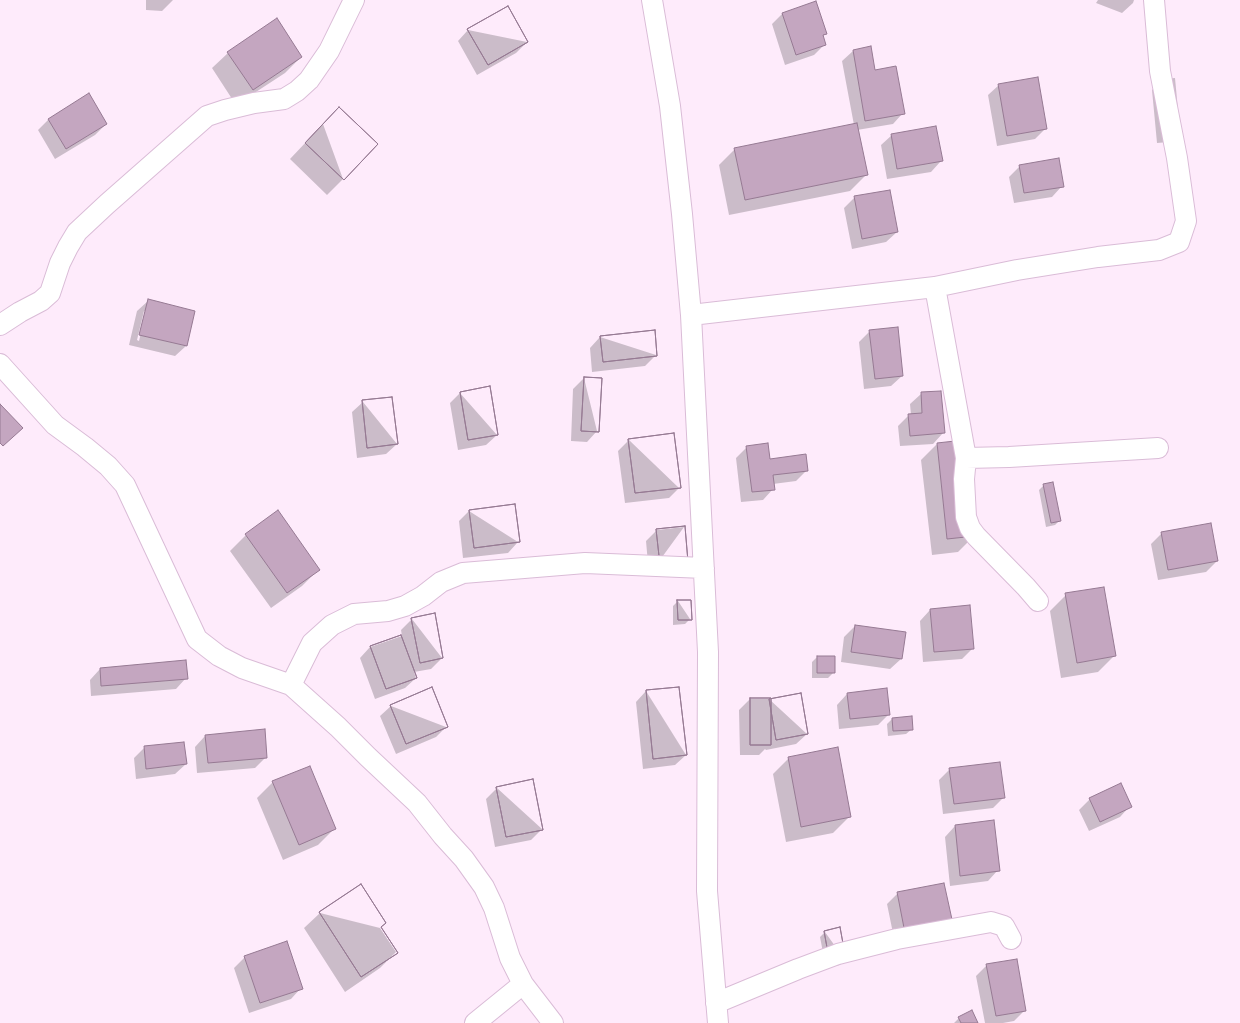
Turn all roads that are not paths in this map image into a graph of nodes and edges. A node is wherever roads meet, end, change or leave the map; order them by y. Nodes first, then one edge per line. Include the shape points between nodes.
1 (354, 0) edge
2 (652, 0) edge
3 (1154, 0) edge
4 (935, 287) junction
5 (691, 315) junction
6 (0, 325) edge
7 (0, 364) edge
8 (1158, 448) dead end
9 (966, 458) junction
10 (704, 568) junction
11 (1038, 600) dead end
12 (291, 685) junction
13 (1011, 939) dead end
14 (523, 984) junction
15 (717, 1013) edge
16 (475, 1023) edge
17 (553, 1023) edge

1 - 6 street via 329,51 298,91 284,99 254,103 207,116 77,232 60,263 50,293
2 - 5 street via 671,116
3 - 4 street via 1160,71 1186,221 1179,242 1159,250 1089,258
4 - 5 street
4 - 9 street
5 - 10 street
7 - 12 street via 56,425 108,466 125,486 197,639 234,664
8 - 9 street
9 - 11 street via 966,517 970,528
10 - 12 street via 585,563 463,573 441,582 405,606 354,614 332,625 312,643
10 - 15 street via 708,652 706,891
12 - 14 street via 416,803 464,860 484,887 494,908 510,958
13 - 15 street via 1004,926 991,922 897,939 838,954 798,969
14 - 16 street
14 - 17 street

